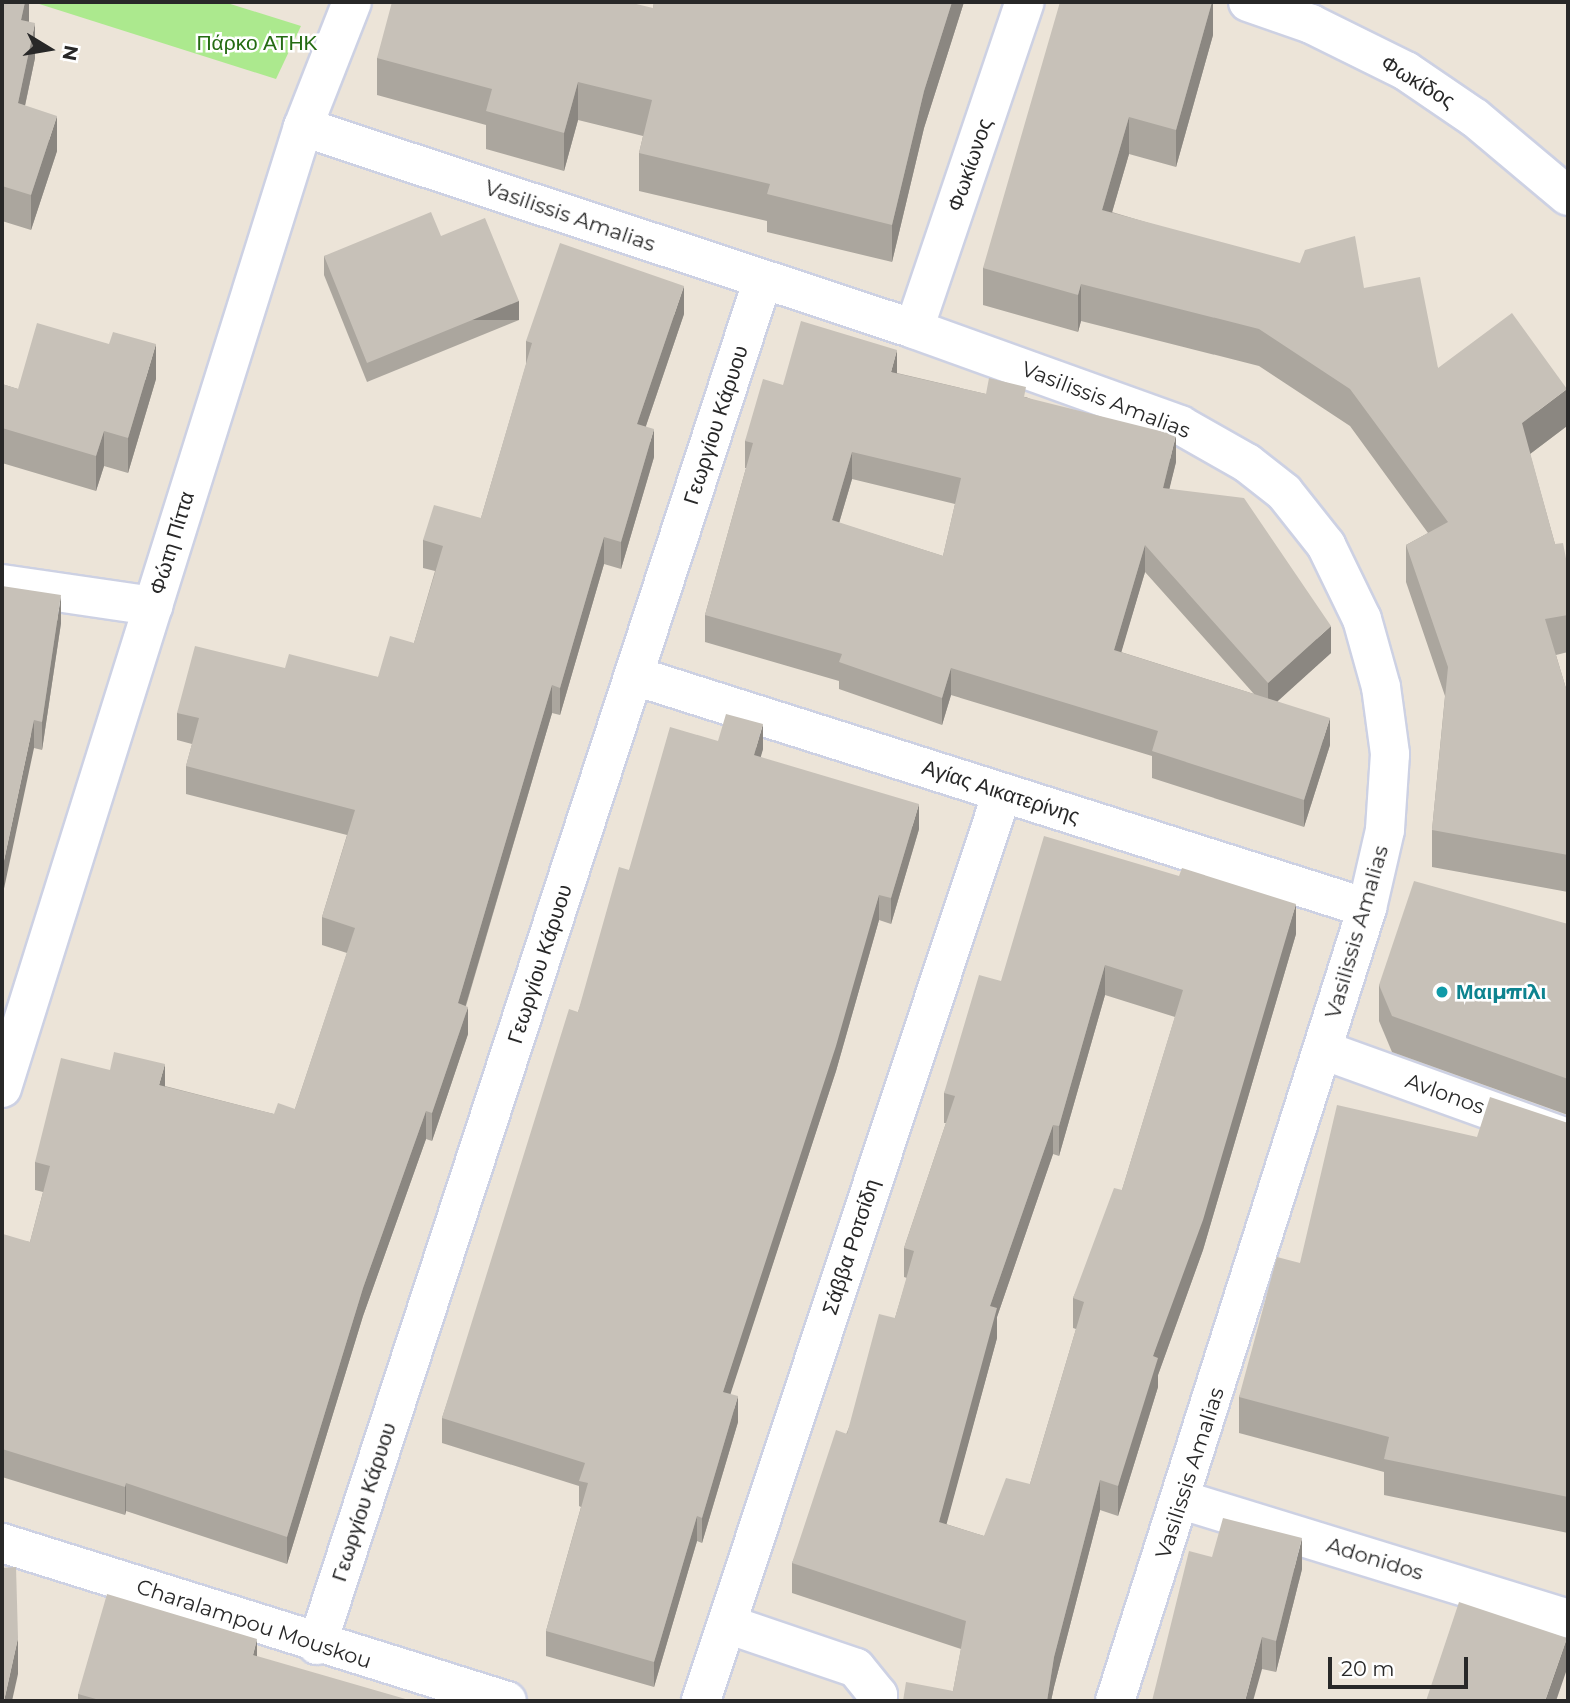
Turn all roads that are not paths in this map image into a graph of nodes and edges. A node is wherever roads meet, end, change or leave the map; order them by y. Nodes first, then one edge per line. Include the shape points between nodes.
1 (352, 2) edge
2 (1025, 2) edge
3 (1248, 2) edge
4 (303, 127) junction
5 (1568, 196) edge
6 (762, 282) junction
7 (914, 329) junction
8 (2, 584) edge
9 (153, 606) junction
10 (635, 676) junction
11 (1002, 793) junction
12 (1367, 908) junction
13 (15, 1002) edge
14 (1322, 1050) junction
15 (2, 1088) edge
16 (1568, 1138) edge
17 (1182, 1500) junction
18 (2, 1542) edge
19 (1568, 1619) edge
20 (727, 1625) junction
21 (317, 1645) junction
22 (498, 1700) edge
23 (701, 1701) edge
24 (877, 1701) edge
25 (1115, 1701) edge

1 - 4 street, Φώτη Πίττα
2 - 7 street, Φωκίωνος
3 - 5 street, Φωκίδος via 1311,24 1406,71 1475,118
4 - 6 street, Vasilissis Amalias
4 - 9 street, Φώτη Πίττα
6 - 7 street, Vasilissis Amalias
6 - 10 street, Γεωργίου Κάρυου
7 - 12 street, Vasilissis Amalias via 1180,425 1247,463 1284,492 1326,545 1362,619 1381,687 1390,754 1385,830
8 - 9 street
9 - 13 street, Φώτη Πίττα
10 - 11 street, Αγίας Αικατερίνης
10 - 21 street, Γεωργίου Κάρυου
11 - 12 street, Αγίας Αικατερίνης
11 - 20 street, Σάββα Ροτσίδη
12 - 14 street, Vasilissis Amalias
13 - 15 street, Φώτη Πίττα
14 - 16 street, Avlonos
14 - 17 street, Vasilissis Amalias
17 - 19 street, Adonidos
17 - 25 street, Vasilissis Amalias
18 - 21 street, Charalampou Mouskou
20 - 23 street, Σάββα Ροτσίδη
20 - 24 street via 856,1668 878,1695
21 - 22 street, Charalampou Mouskou

